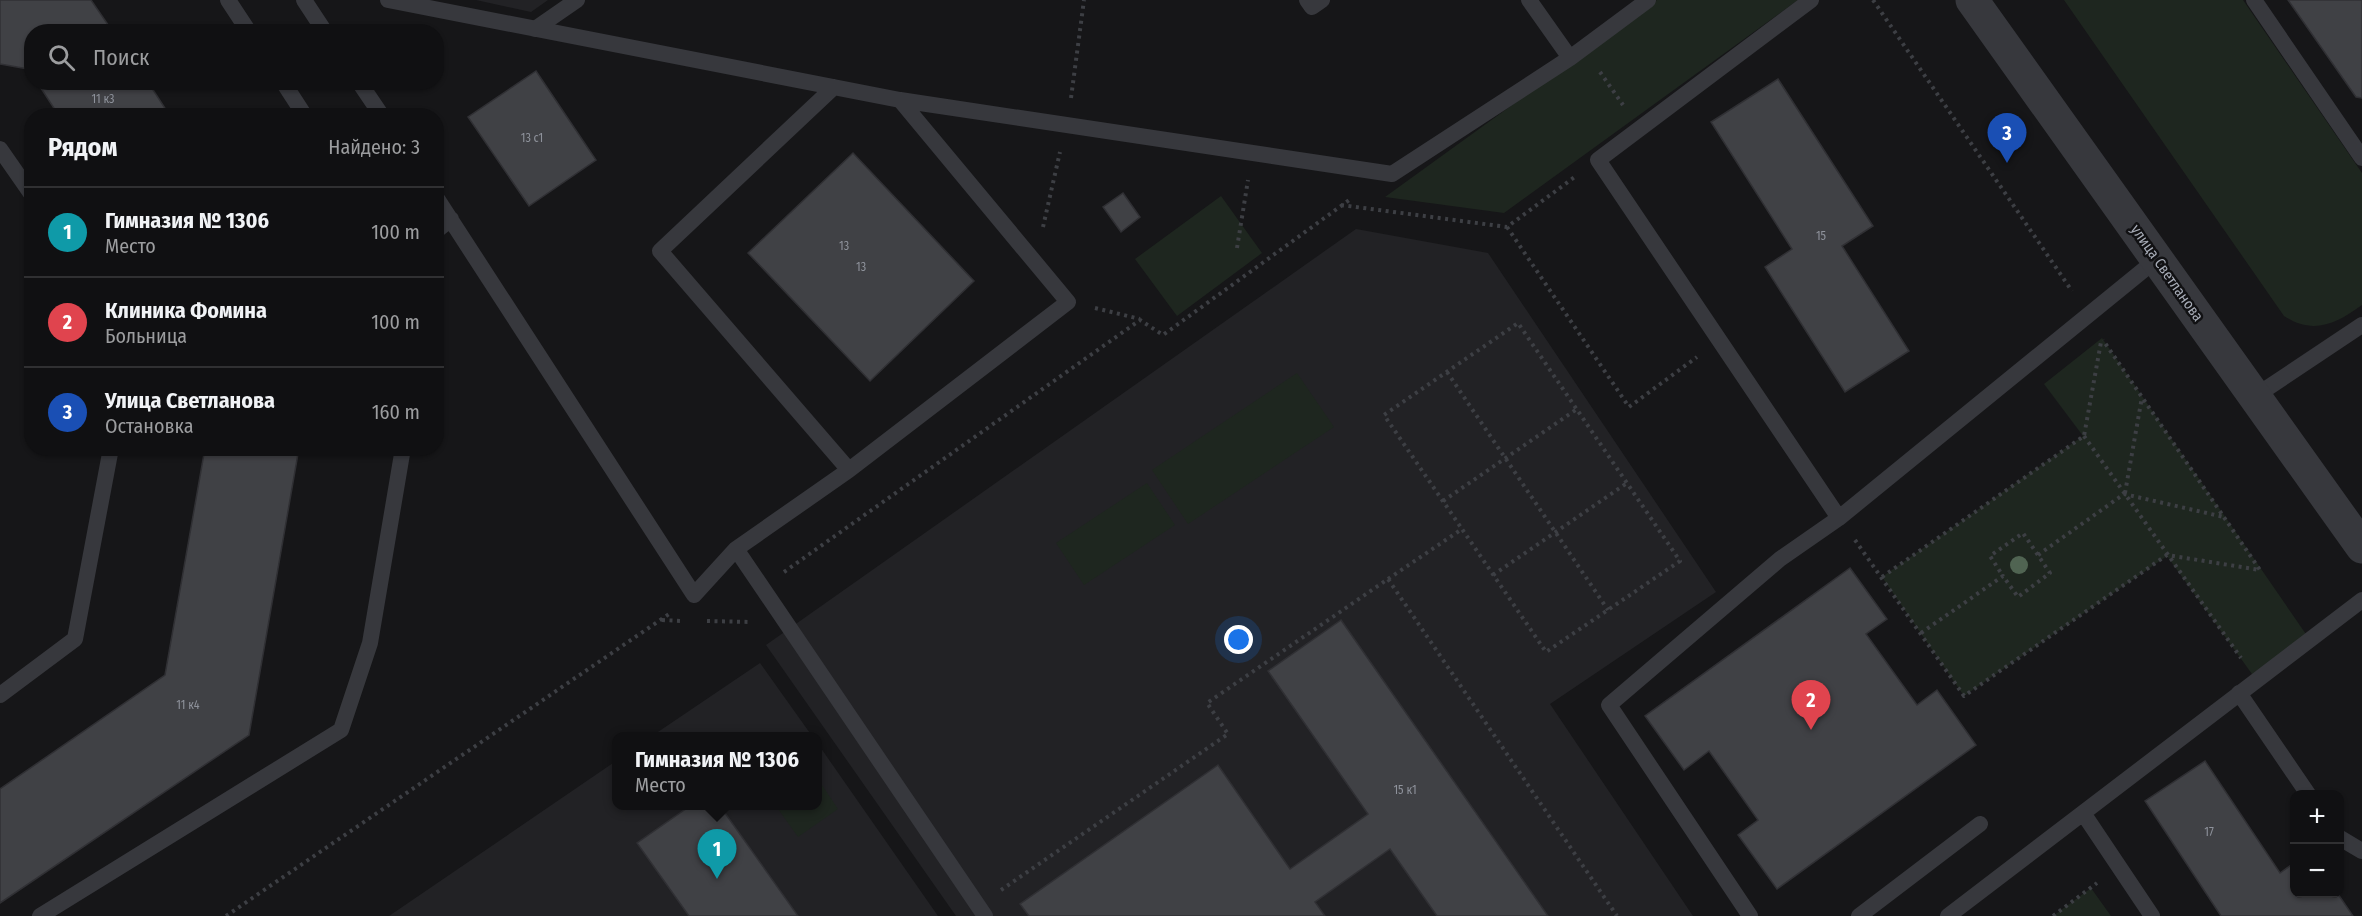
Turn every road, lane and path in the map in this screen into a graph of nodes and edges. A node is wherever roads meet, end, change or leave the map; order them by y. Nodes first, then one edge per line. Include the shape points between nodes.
1 (228, 0) edge
2 (304, 0) edge
3 (388, 0) edge
4 (577, 0) edge
5 (1307, 0) edge
6 (1323, 0) edge
7 (1529, 0) edge
8 (1648, 0) edge
9 (1811, 0) edge
10 (1873, 0) edge
11 (1972, 0) edge
12 (2254, 0) edge
13 (244, 24) edge
14 (320, 24) edge
15 (535, 29) junction
16 (1570, 58) junction
17 (834, 87) junction
18 (288, 90) edge
19 (364, 90) edge
20 (900, 100) junction
21 (300, 108) edge
22 (377, 108) edge
23 (0, 149) edge
24 (1253, 153) junction
25 (2362, 158) edge
26 (1598, 160) junction
27 (1392, 174) junction
28 (24, 184) edge
29 (1340, 205) junction
30 (444, 209) edge
31 (451, 219) junction
32 (444, 225) edge
33 (1507, 227) junction
34 (1237, 248) dead end
35 (2157, 259) junction
36 (1068, 302) junction
37 (2089, 315) junction
38 (1140, 320) junction
39 (2362, 325) edge
40 (2102, 338) junction
41 (1721, 340) junction
42 (1447, 372) junction
43 (2142, 396) junction
44 (2254, 396) junction
45 (1577, 409) junction
46 (2084, 436) junction
47 (109, 456) edge
48 (402, 456) edge
49 (1506, 458) junction
50 (849, 470) junction
51 (1628, 483) junction
52 (2124, 494) junction
53 (1443, 501) junction
54 (2224, 517) junction
55 (1839, 518) junction
56 (1462, 529) junction
57 (1556, 532) junction
58 (2362, 547) edge
59 (736, 549) junction
60 (2038, 555) junction
61 (2167, 555) junction
62 (1493, 575) junction
63 (2003, 576) junction
64 (1882, 577) junction
65 (1388, 579) junction
66 (762, 588) junction
67 (694, 595) junction
68 (2362, 600) edge
69 (773, 606) junction
70 (1608, 610) junction
71 (662, 620) junction
72 (684, 621) dead end
73 (696, 621) dead end
74 (1921, 633) junction
75 (2257, 681) junction
76 (2239, 693) junction
77 (0, 695) edge
78 (2305, 790) edge
79 (2083, 813) junction
80 (1980, 824) dead end
81 (2344, 840) edge
82 (2362, 851) edge
83 (2119, 867) junction
84 (981, 911) edge
85 (40, 916) edge
86 (226, 916) edge
87 (1617, 916) edge
88 (1750, 916) edge
89 (1859, 916) edge
90 (1948, 916) edge
91 (2053, 916) edge
92 (2152, 916) edge

1 - 13 lane
2 - 14 lane
3 - 15 lane
4 - 15 lane
5 - 6 lane via 1312,7
7 - 16 lane
8 - 16 lane
9 - 26 lane
10 - 37 path
11 - 35 street, улица Светланова
12 - 25 lane
15 - 17 lane
16 - 27 lane
17 - 20 lane
17 - 50 lane via 660,251
18 - 21 lane
19 - 22 lane
20 - 24 lane
20 - 36 lane
23 - 28 lane
24 - 27 lane
24 - 34 path
26 - 33 path
26 - 41 lane
27 - 29 path
29 - 33 path
29 - 38 path via 1163,335
30 - 31 lane
31 - 32 lane
31 - 67 lane
33 - 41 path via 1629,407
35 - 37 lane
35 - 44 street, улица Светланова
36 - 38 path
36 - 50 lane
37 - 40 path
37 - 55 lane
38 - 66 path
39 - 44 lane
40 - 43 path
40 - 46 path
41 - 55 lane
42 - 45 path via 1518,323
42 - 49 path
42 - 53 path via 1384,415
43 - 52 path
43 - 54 path
44 - 58 street, улица Светланова
45 - 49 path
45 - 51 path
46 - 52 path
46 - 64 path
47 - 77 lane via 75,639
48 - 85 lane via 370,643 341,730
49 - 53 path
49 - 57 path
50 - 59 lane
51 - 57 path
51 - 70 path via 1680,561
52 - 54 path
52 - 60 path
52 - 61 path
53 - 56 path
54 - 61 path via 2260,570
55 - 64 path
55 - 88 lane via 1780,559 1609,705
56 - 62 path
56 - 65 path
57 - 62 path
57 - 70 path
59 - 66 lane
59 - 67 lane
60 - 63 path via 2050,573 2018,597
60 - 63 path via 2023,533 1990,556
61 - 74 path via 1965,696
61 - 75 path
62 - 70 path via 1546,652
63 - 74 path
64 - 74 path
65 - 84 path via 1207,703 1228,734
65 - 87 path
66 - 69 lane
67 - 71 path
68 - 75 lane
69 - 73 path via 752,622
69 - 84 lane
71 - 72 path
71 - 86 path
75 - 76 lane
76 - 78 lane
76 - 79 lane
79 - 83 lane
79 - 90 lane
80 - 89 lane
81 - 82 lane
83 - 91 path
83 - 92 lane

